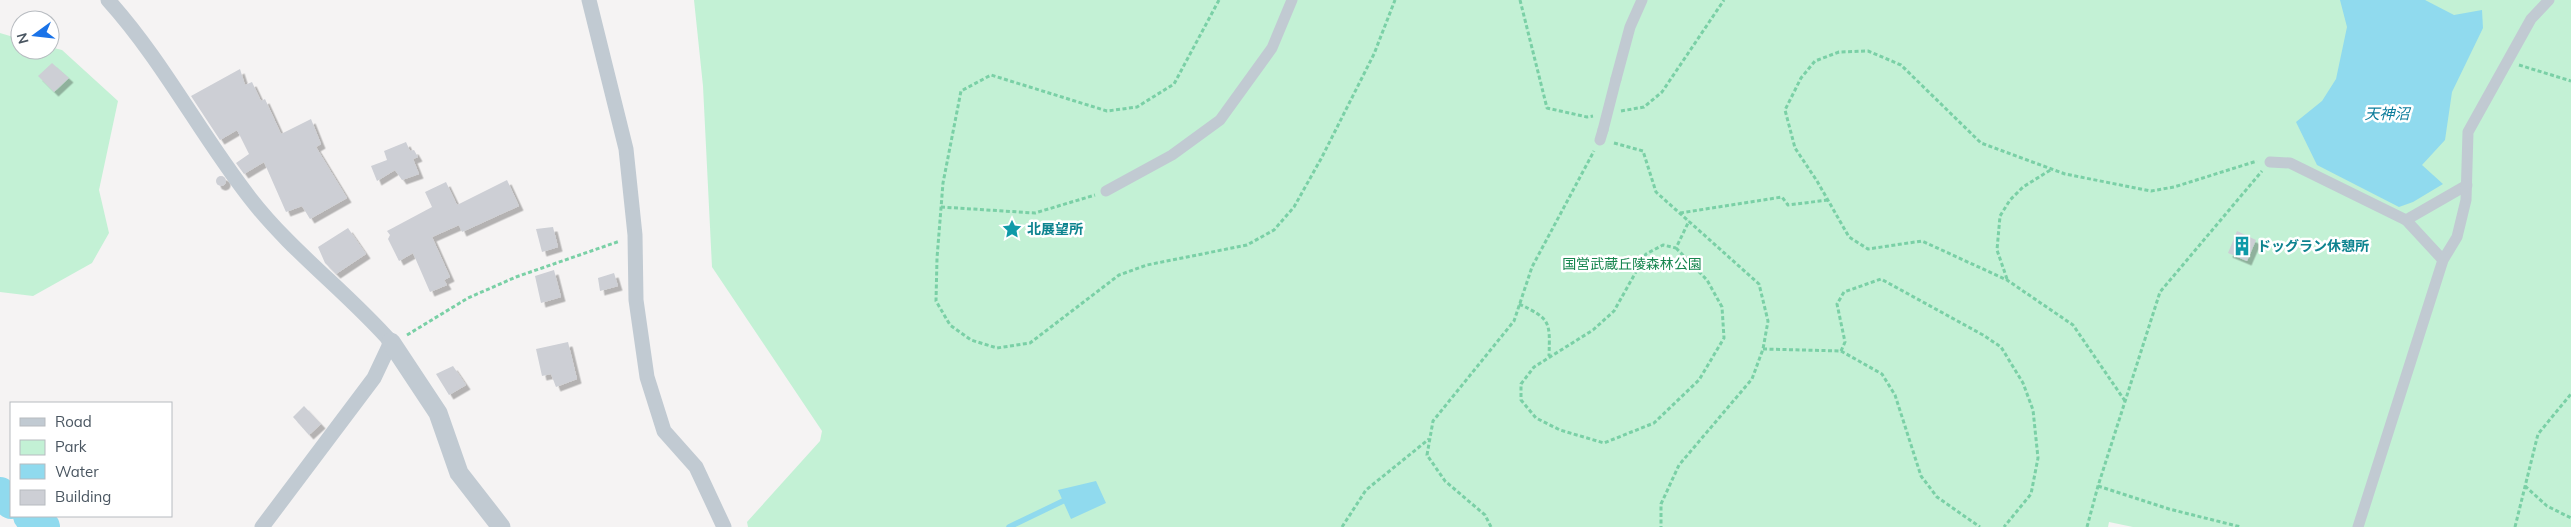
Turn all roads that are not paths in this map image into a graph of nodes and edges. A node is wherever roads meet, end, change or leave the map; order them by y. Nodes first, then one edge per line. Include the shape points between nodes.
1 (108, 0) edge
2 (589, 0) edge
3 (1292, 0) edge
4 (1642, 0) edge
5 (2549, 0) edge
6 (1602, 135) road end
7 (2270, 162) road end
8 (2466, 185) junction
9 (1106, 191) road end
10 (2406, 220) junction
11 (2443, 260) junction
12 (391, 342) junction
13 (262, 527) edge
14 (501, 527) edge
15 (724, 527) edge
16 (2358, 527) edge

1 - 12 street via 136,31 250,199
2 - 15 street via 626,149 635,235 636,300 650,386 664,431 696,467
3 - 9 street via 1272,48 1220,120 1172,155
4 - 6 street, bridge via 1630,27
5 - 8 street via 2531,20 2468,132
7 - 10 street via 2290,163
8 - 10 street
8 - 11 street via 2466,200 2457,237
10 - 11 street
11 - 16 street
12 - 13 street via 374,378
12 - 14 street via 438,413 459,473

